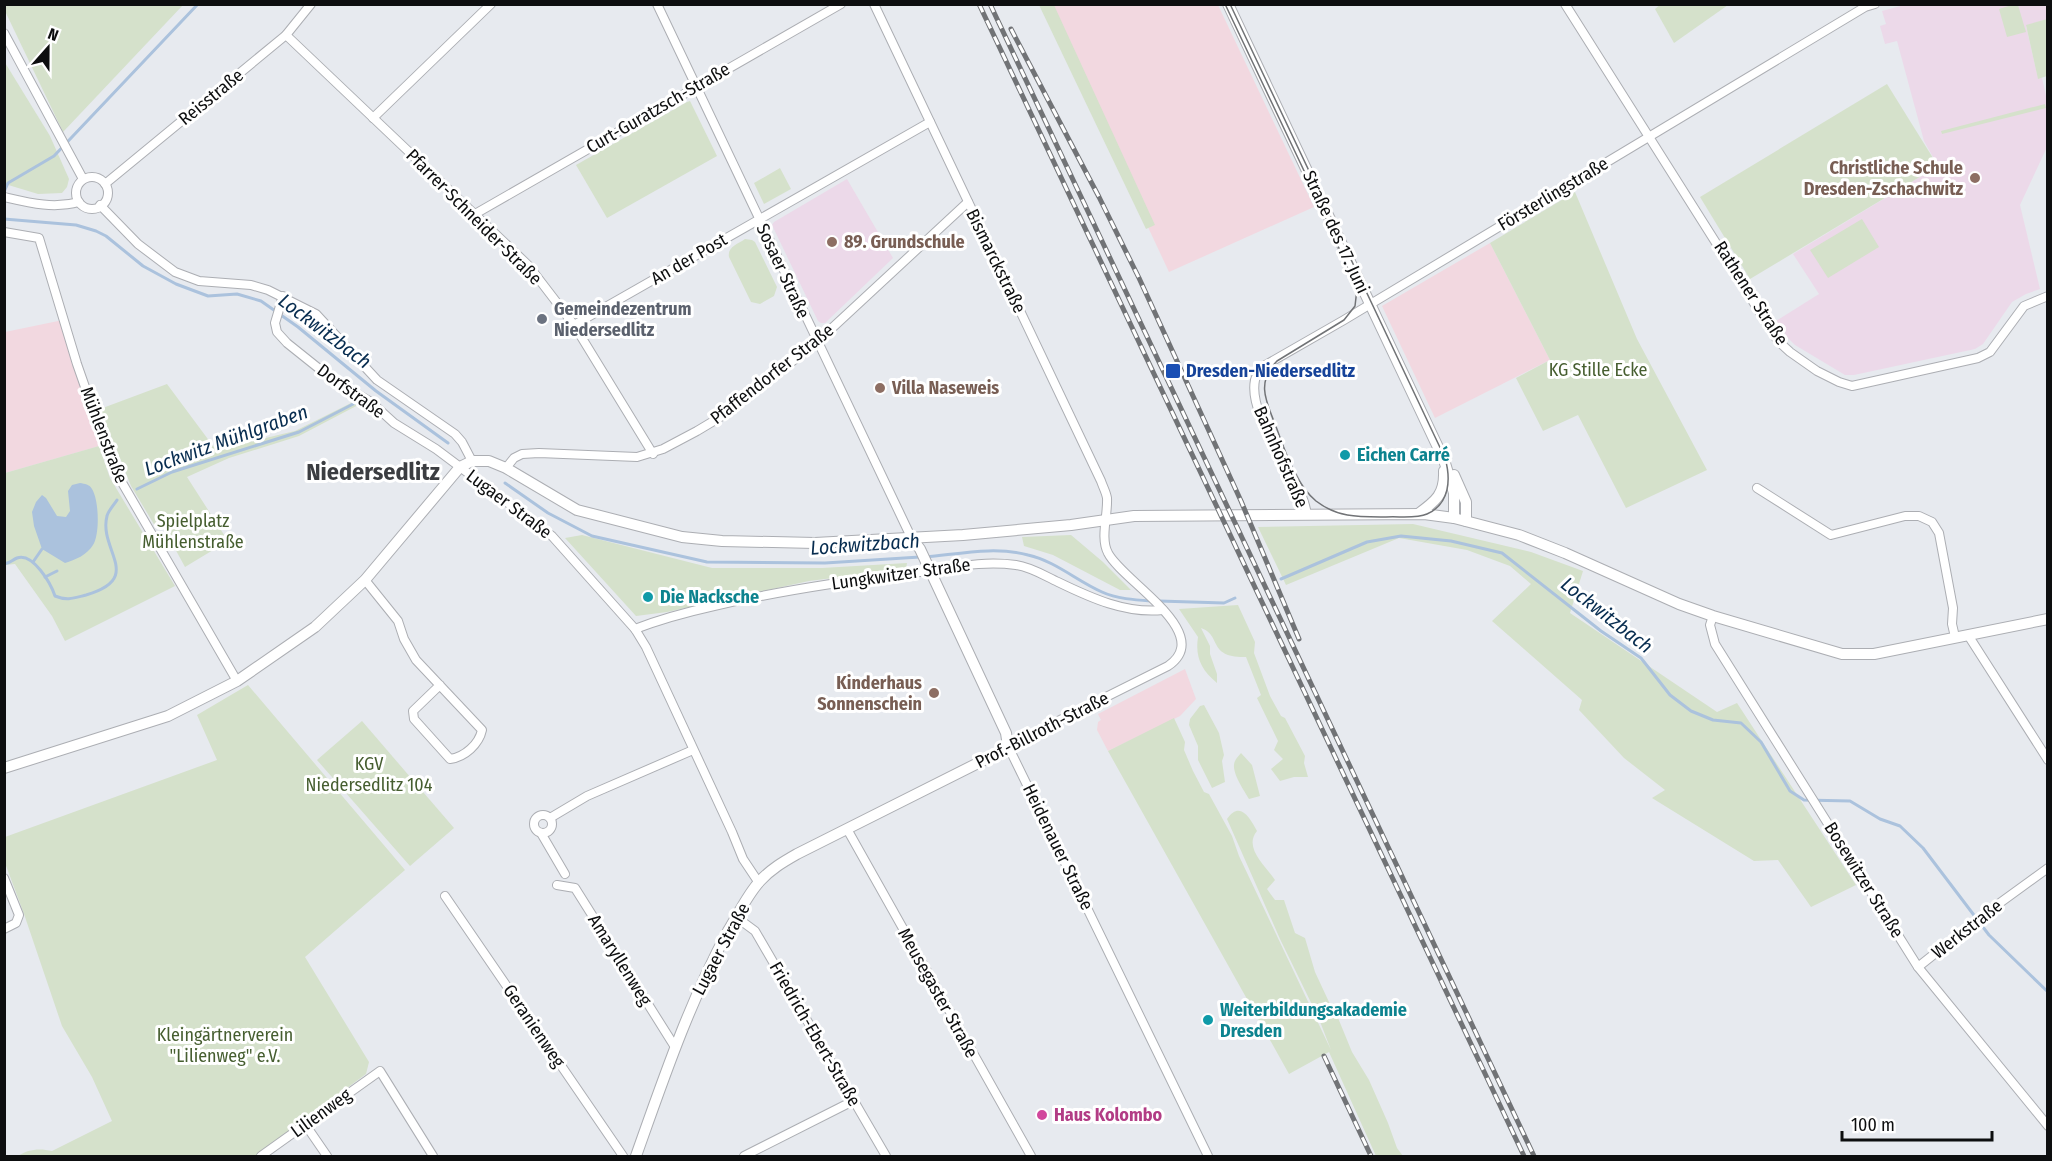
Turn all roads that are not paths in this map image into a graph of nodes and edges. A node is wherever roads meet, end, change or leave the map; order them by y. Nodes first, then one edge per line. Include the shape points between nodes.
1 (311, 4) edge
2 (491, 4) edge
3 (657, 4) edge
4 (841, 4) edge
5 (874, 4) edge
6 (1228, 4) edge
7 (1565, 4) edge
8 (1875, 4) edge
9 (4, 33) edge
10 (286, 35) junction
11 (696, 86) junction
12 (373, 118) junction
13 (930, 122) junction
14 (1650, 136) junction
15 (83, 179) junction
16 (105, 184) junction
17 (6, 197) edge
18 (79, 202) junction
19 (968, 202) junction
20 (100, 206) junction
21 (476, 213) junction
22 (759, 220) junction
23 (4, 232) edge
24 (283, 296) junction
25 (2048, 296) edge
26 (1370, 304) junction
27 (574, 326) junction
28 (817, 342) junction
29 (1255, 400) joint
30 (653, 454) junction
31 (1444, 460) junction
32 (472, 461) junction
33 (460, 467) junction
34 (507, 468) junction
35 (1757, 488) dead end
36 (1418, 514) junction
37 (1307, 515) junction
38 (1454, 518) junction
39 (1106, 520) junction
40 (1466, 521) junction
41 (911, 537) junction
42 (928, 568) junction
43 (365, 580) junction
44 (1162, 609) junction
45 (1713, 616) junction
46 (2048, 619) edge
47 (635, 628) junction
48 (1968, 635) junction
49 (1955, 637) junction
50 (237, 681) junction
51 (440, 685) junction
52 (1008, 746) junction
53 (693, 750) junction
54 (2048, 760) edge
55 (4, 768) edge
56 (550, 818) junction
57 (847, 829) junction
58 (541, 833) junction
59 (2048, 868) edge
60 (565, 874) dead end
61 (4, 878) edge
62 (759, 883) junction
63 (557, 885) dead end
64 (445, 896) dead end
65 (736, 917) junction
66 (4, 929) edge
67 (1918, 967) junction
68 (675, 1047) junction
69 (854, 1101) junction
70 (305, 1124) junction
71 (2048, 1126) edge
72 (261, 1156) edge
73 (327, 1156) edge
74 (433, 1156) edge
75 (623, 1156) edge
76 (636, 1156) edge
77 (744, 1156) edge
78 (886, 1156) edge
79 (1031, 1156) edge
80 (1208, 1156) edge

1 - 10 street, Reisstraße
2 - 12 street
3 - 11 street, Sosaer Straße
4 - 11 street, Curt-Guratzsch-Straße
5 - 13 street, Bismarckstraße
6 - 26 street, Straße des 17. Juni
7 - 14 street, Rathener Straße
8 - 14 street, Försterlingstraße
9 - 15 street
10 - 12 street, Pfarrer-Schneider-Straße
10 - 16 street, Reisstraße
11 - 21 street, Curt-Guratzsch-Straße
11 - 22 street, Sosaer Straße
12 - 21 street, Pfarrer-Schneider-Straße
13 - 19 street, Bismarckstraße
13 - 22 street, An der Post
14 - 25 street, Rathener Straße via 1778,341 1839,382 1852,386 1978,358 1990,352 2024,306
14 - 26 street, Försterlingstraße
15 - 16 street via 95,177
15 - 18 street via 76,192
16 - 20 street via 106,198
17 - 18 street via 53,206
18 - 20 street via 91,208
19 - 28 street, Pfaffendorfer Straße
19 - 39 street, Bismarckstraße via 1101,481 1107,500
20 - 24 street, Dorfstraße via 138,244 175,272 199,281 252,285
21 - 27 street, Pfarrer-Schneider-Straße via 528,265
22 - 27 street, An der Post
22 - 28 street, Sosaer Straße
23 - 50 street, Mühlenstraße via 39,238 113,467
24 - 32 street, Dorfstraße via 316,314 377,380 455,434
24 - 33 street, Dorfstraße via 276,317 277,332 286,343
26 - 29 street, Försterlingstraße via 1262,368 1255,379
26 - 31 street, Straße des 17. Juni
27 - 30 street, Pfarrer-Schneider-Straße
28 - 30 street, Pfaffendorfer Straße via 722,416
28 - 41 street, Sosaer Straße
29 - 37 street, Bahnhofstraße via 1306,504
30 - 34 street, Pfaffendorfer Straße via 625,458 522,454
31 - 36 street via 1442,491
31 - 38 street, Straße des 17. Juni via 1454,493
31 - 40 street, Straße des 17. Juni via 1466,502
32 - 33 street
32 - 34 street via 489,461
33 - 43 street
33 - 47 street, Lugaer Straße via 552,536
34 - 41 street via 577,510 682,537 815,543
35 - 49 street via 1832,535 1905,516 1919,516 1932,522 1939,533
36 - 37 street
36 - 38 street
37 - 39 street via 1134,516
38 - 40 street
39 - 41 street
39 - 44 street, Prof.-Billroth-Straße via 1107,552
40 - 45 street via 1540,542
41 - 42 street, Heidenauer Straße
42 - 44 street, Lungkwitzer Straße via 971,563 1020,566 1120,607
42 - 47 street, Lungkwitzer Straße via 769,593
42 - 52 street, Heidenauer Straße via 1006,733
43 - 50 street via 315,627
43 - 51 street via 398,621 416,660
44 - 52 street, Prof.-Billroth-Straße via 1182,640 1182,649 1174,662
45 - 49 street via 1842,654 1874,654
45 - 67 street, Bosewitzer Straße via 1710,625 1715,644
46 - 48 street
47 - 53 street, Lugaer Straße
48 - 49 street
48 - 54 street
50 - 55 street via 168,716
51 - 51 street via 482,730 477,742 459,758 450,759 414,719 413,711
52 - 57 street, Prof.-Billroth-Straße
52 - 80 street, Heidenauer Straße
53 - 56 street via 587,796
53 - 62 street, Lugaer Straße via 742,859
56 - 58 street via 551,827
56 - 58 street via 543,815 535,819 535,827
57 - 62 street, Prof.-Billroth-Straße via 781,863
57 - 79 street, Meusegaster Straße
58 - 60 street
59 - 67 street, Werkstraße
61 - 66 street via 19,915 16,923
62 - 65 street, Lugaer Straße
63 - 68 street, Amaryllenweg via 575,888
64 - 75 street, Geranienweg
65 - 68 street, Lugaer Straße via 711,963
65 - 69 street, Friedrich-Ebert-Straße via 755,931
67 - 71 street, Bosewitzer Straße
68 - 76 street, Lugaer Straße
69 - 77 street
69 - 78 street, Friedrich-Ebert-Straße
70 - 72 street, Lilienweg
70 - 73 street
70 - 74 street, Lilienweg via 380,1071

